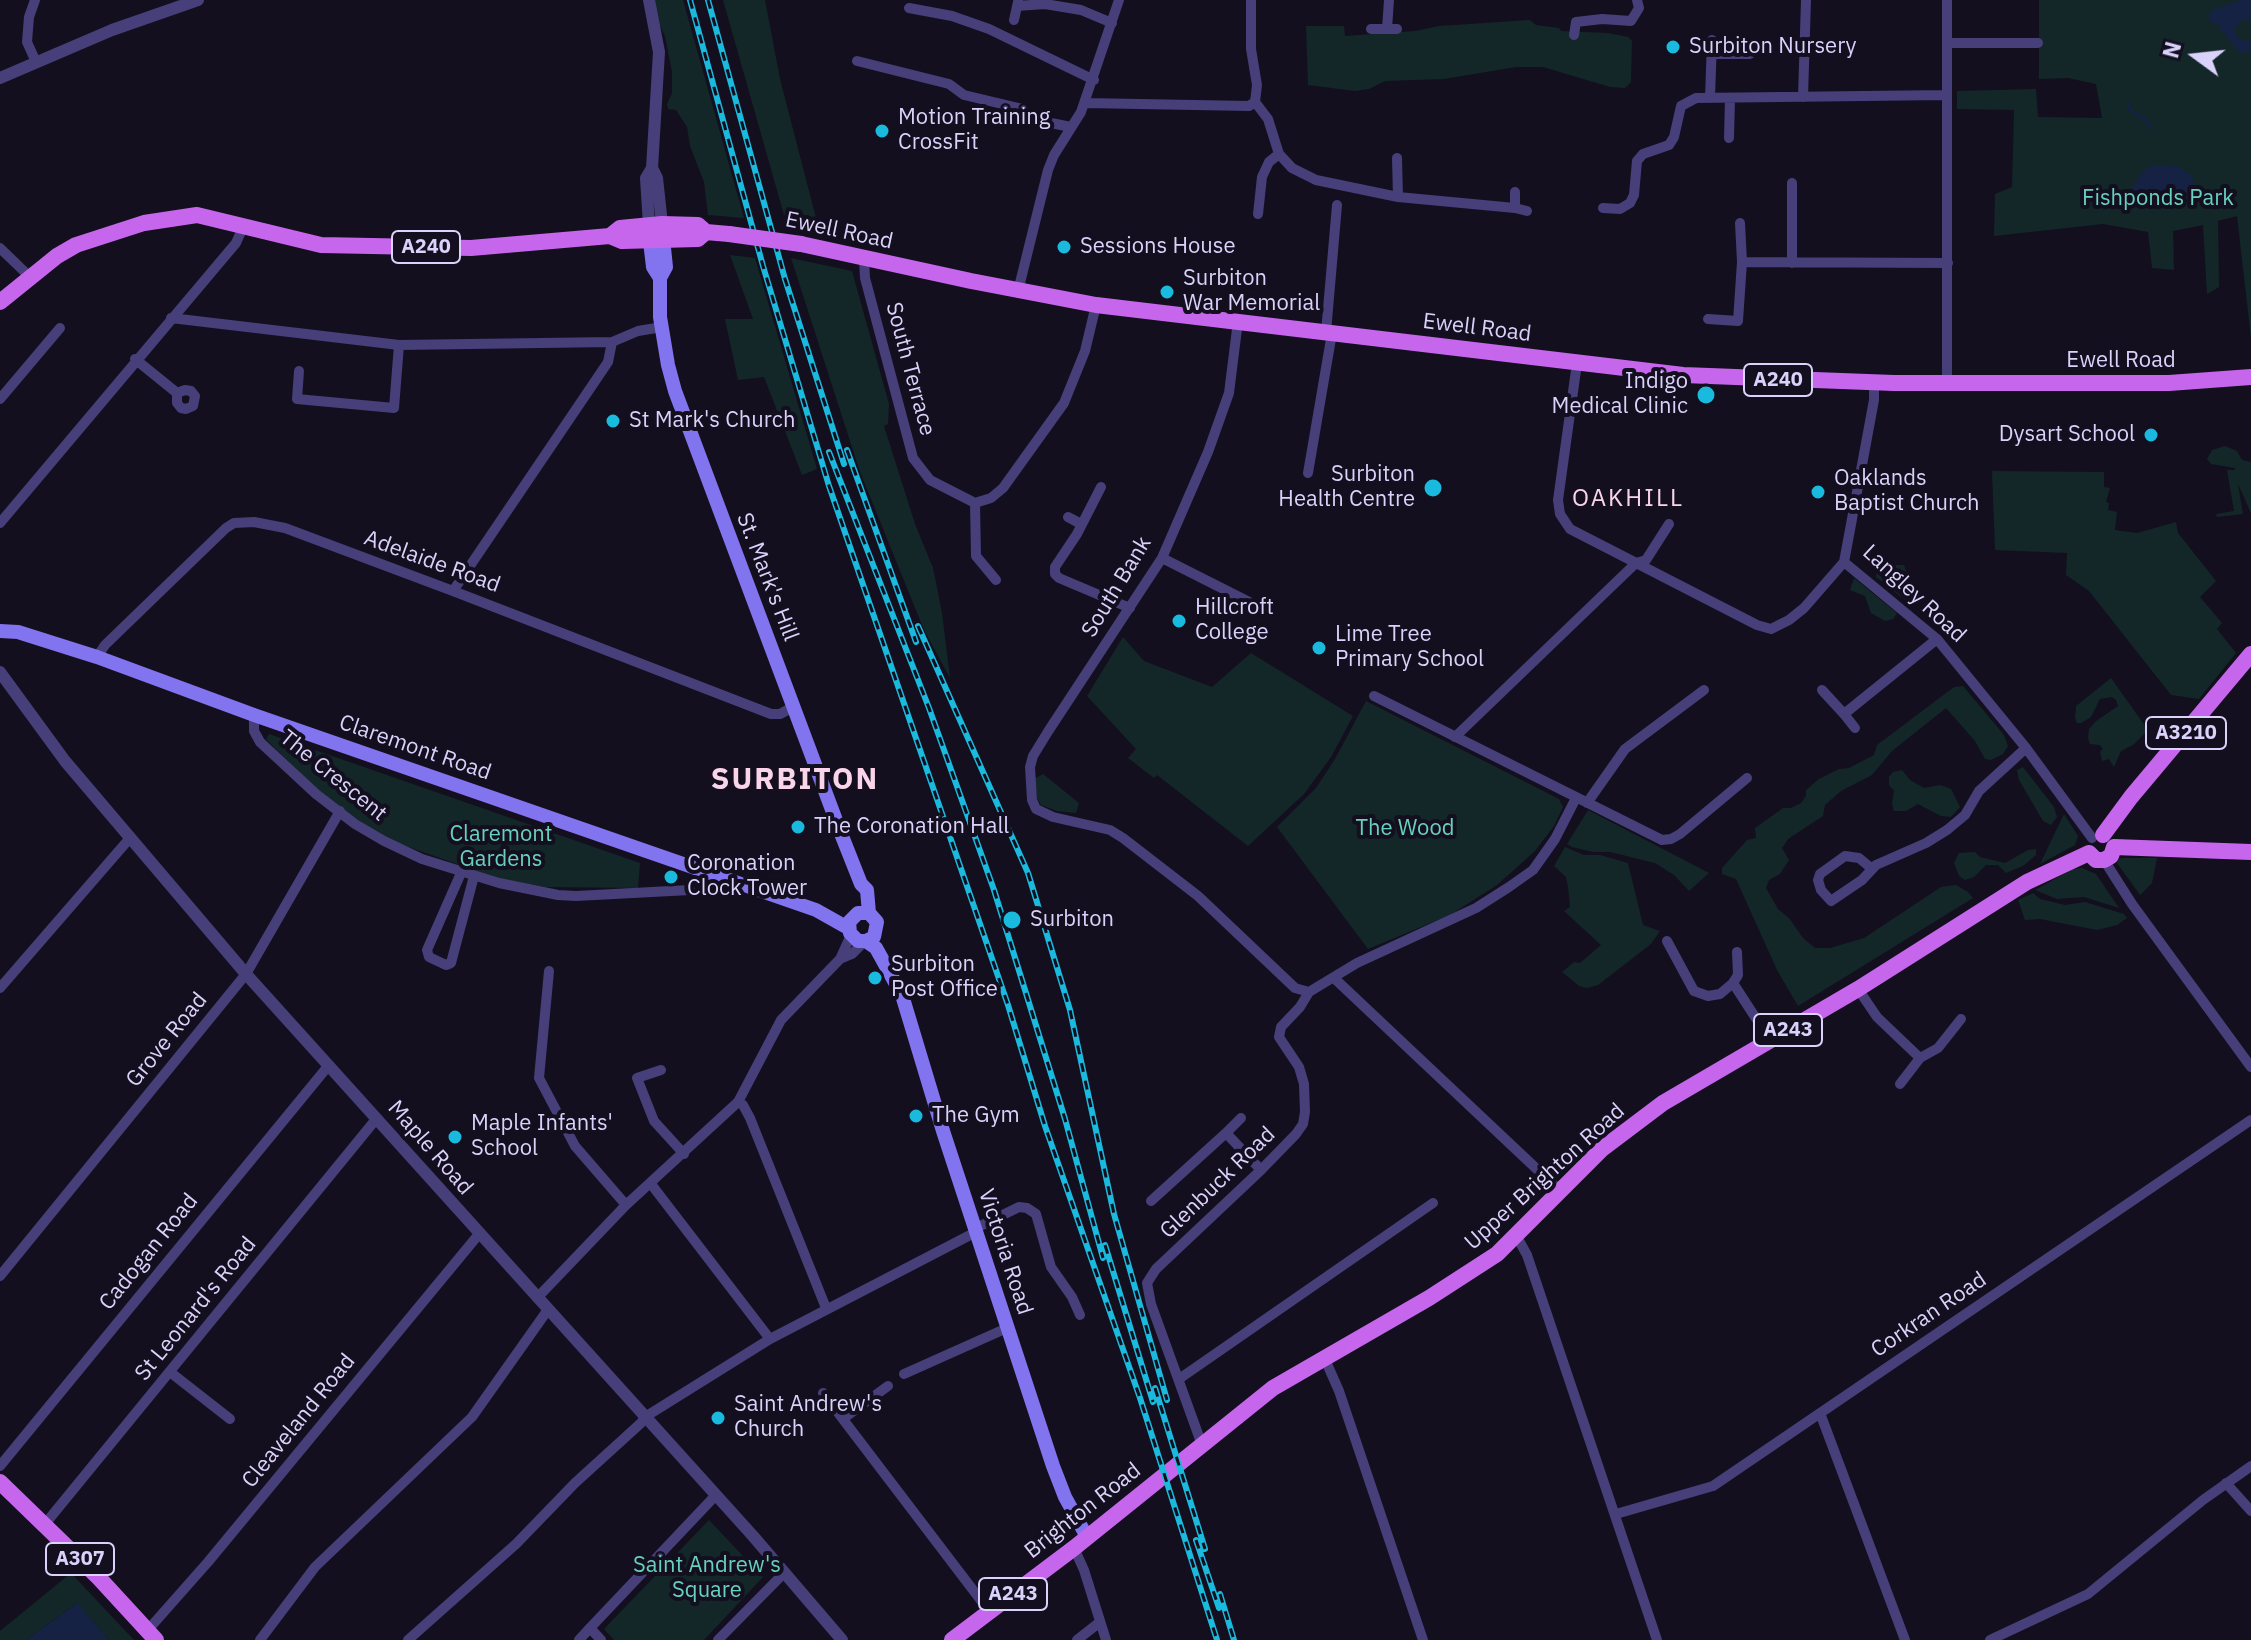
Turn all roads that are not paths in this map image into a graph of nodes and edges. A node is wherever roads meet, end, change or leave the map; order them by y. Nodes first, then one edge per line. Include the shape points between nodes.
1 (35, 0) edge
2 (198, 0) edge
3 (649, 0) edge
4 (1119, 0) edge
5 (1251, 0) edge
6 (1389, 0) edge
7 (1637, 0) edge
8 (1806, 0) edge
9 (1947, 0) edge
10 (1018, 3) edge
11 (909, 8) dead end
12 (1014, 20) dead end
13 (1112, 23) junction
14 (1371, 29) dead end
15 (1574, 35) dead end
16 (1712, 40) dead end
17 (1947, 43) junction
18 (2038, 43) dead end
19 (1711, 54) junction
20 (1750, 54) dead end
21 (857, 61) dead end
22 (36, 62) junction
23 (0, 78) edge
24 (1094, 80) junction
25 (1947, 95) junction
26 (1803, 97) junction
27 (1710, 98) junction
28 (1730, 98) junction
29 (1255, 102) junction
30 (1085, 103) junction
31 (1071, 127) junction
32 (1729, 138) dead end
33 (1279, 154) junction
34 (1397, 158) dead end
35 (1792, 183) dead end
36 (1515, 192) dead end
37 (1398, 197) junction
38 (1337, 205) dead end
39 (1515, 208) junction
40 (1603, 208) dead end
41 (1527, 211) dead end
42 (1258, 214) dead end
43 (1740, 223) dead end
44 (244, 225) junction
45 (656, 232) junction
46 (0, 248) edge
47 (864, 259) junction
48 (1742, 262) junction
49 (1792, 263) junction
50 (1948, 263) junction
51 (30, 277) junction
52 (1018, 291) junction
53 (0, 302) edge
54 (1096, 305) junction
55 (171, 318) junction
56 (1708, 319) dead end
57 (1238, 321) junction
58 (662, 327) junction
59 (60, 328) dead end
60 (1329, 332) junction
61 (612, 342) junction
62 (399, 345) junction
63 (135, 359) junction
64 (1577, 363) junction
65 (299, 371) dead end
66 (2251, 377) edge
67 (1874, 383) junction
68 (1947, 383) junction
69 (177, 393) dead end
70 (0, 399) edge
71 (1308, 473) dead end
72 (1101, 487) dead end
73 (975, 503) junction
74 (1068, 517) dead end
75 (0, 523) edge
76 (1081, 524) junction
77 (1669, 524) dead end
78 (1162, 558) junction
79 (1844, 562) junction
80 (1636, 563) junction
81 (996, 580) dead end
82 (453, 591) junction
83 (1130, 608) junction
84 (1267, 611) dead end
85 (0, 631) edge
86 (1937, 639) junction
87 (2251, 654) edge
88 (97, 657) junction
89 (0, 672) edge
90 (1704, 690) dead end
91 (1822, 690) dead end
92 (1374, 696) dead end
93 (793, 707) junction
94 (1844, 714) junction
95 (254, 715) junction
96 (1855, 728) dead end
97 (1455, 737) junction
98 (2026, 748) junction
99 (1747, 778) dead end
100 (1576, 798) junction
101 (1587, 803) junction
102 (340, 811) junction
103 (130, 838) junction
104 (2101, 847) junction
105 (2251, 852) edge
106 (1871, 868) junction
107 (461, 873) junction
108 (474, 876) junction
109 (690, 890) dead end
110 (861, 927) junction
111 (1667, 941) dead end
112 (1737, 952) dead end
113 (549, 971) dead end
114 (246, 974) junction
115 (1334, 978) junction
116 (1733, 983) junction
117 (0, 988) edge
118 (1858, 989) junction
119 (1309, 992) junction
120 (1961, 1019) dead end
121 (1770, 1040) junction
122 (1920, 1058) junction
123 (329, 1065) junction
124 (2251, 1067) edge
125 (661, 1070) dead end
126 (1900, 1084) dead end
127 (738, 1102) junction
128 (377, 1118) junction
129 (1241, 1118) dead end
130 (2251, 1120) edge
131 (1226, 1133) junction
132 (684, 1154) junction
133 (1261, 1170) junction
134 (651, 1184) junction
135 (1559, 1190) junction
136 (1151, 1201) dead end
137 (1433, 1203) dead end
138 (626, 1205) junction
139 (975, 1230) junction
140 (479, 1234) junction
141 (1517, 1237) junction
142 (0, 1276) edge
143 (537, 1298) junction
144 (826, 1308) junction
145 (547, 1311) junction
146 (1080, 1315) dead end
147 (1007, 1328) junction
148 (770, 1339) junction
149 (1324, 1357) junction
150 (170, 1372) junction
151 (904, 1374) dead end
152 (1179, 1379) junction
153 (888, 1386) dead end
154 (823, 1393) dead end
155 (1820, 1413) junction
156 (645, 1417) junction
157 (844, 1418) junction
158 (230, 1419) dead end
159 (1202, 1445) junction
160 (0, 1466) edge
161 (2251, 1466) edge
162 (0, 1482) edge
163 (2226, 1483) junction
164 (715, 1496) junction
165 (2251, 1511) edge
166 (1616, 1514) junction
167 (45, 1524) junction
168 (1087, 1537) junction
169 (1074, 1548) junction
170 (785, 1572) junction
171 (989, 1611) junction
172 (1100, 1622) junction
173 (590, 1628) junction
174 (152, 1636) edge
175 (260, 1640) edge
176 (408, 1640) edge
177 (579, 1640) edge
178 (601, 1640) edge
179 (718, 1640) edge
180 (842, 1640) edge
181 (952, 1640) edge
182 (1077, 1640) edge
183 (1106, 1640) edge
184 (1423, 1640) edge
185 (1657, 1640) edge
186 (1905, 1640) edge
187 (1990, 1640) edge

1 - 22 street via 27,42
2 - 22 street
3 - 45 street via 659,52 652,168 657,178
4 - 13 street
5 - 29 street
6 - 14 street via 1392,29
7 - 15 street via 1639,8 1631,21 1576,22
8 - 26 street
9 - 17 street
10 - 12 street
10 - 13 street via 1081,10
11 - 24 street via 989,29
13 - 24 street
16 - 19 street
17 - 18 street
17 - 25 street
19 - 20 street
19 - 27 street
21 - 31 street via 881,73 949,84 964,95 1023,109 1026,118
22 - 23 street
24 - 30 street
25 - 26 street
25 - 50 street
26 - 28 street
27 - 28 street
27 - 40 street via 1681,106 1669,145 1637,161 1630,203 1620,209
28 - 32 street
29 - 30 street
29 - 33 street via 1268,119
30 - 31 street
31 - 52 street via 1048,170
33 - 37 street via 1316,180
33 - 42 street via 1262,177
34 - 37 street
35 - 49 street
36 - 39 street
37 - 39 street
38 - 60 street
39 - 41 street
43 - 48 street
44 - 45 main road, A240 via 321,245 471,248 610,236 622,241
44 - 51 main road, A240 via 197,215 144,223 76,245
44 - 55 street via 236,243
45 - 47 main road, Ewell Road / A240, bridge via 698,225 706,232 801,244
45 - 58 main road, St. Mark's Hill via 653,267 660,278
46 - 51 street
47 - 52 main road, Ewell Road / A240
47 - 73 street, South Terrace via 913,458 930,480
48 - 49 street
48 - 56 street via 1738,321
49 - 50 street
50 - 68 street
51 - 53 main road, A240
52 - 54 main road, Ewell Road / A240
54 - 57 main road, Ewell Road / A240
54 - 73 street via 1064,403 1003,488
55 - 62 street
55 - 63 street
57 - 60 main road, Ewell Road / A240
57 - 78 street, South Bank via 1229,393
58 - 61 street
58 - 93 main road, St. Mark's Hill via 675,391
59 - 70 street
60 - 64 main road, Ewell Road / A240
60 - 71 street
61 - 62 street
61 - 82 street via 608,362
62 - 65 street via 394,408 297,399
63 - 69 street
63 - 75 street
64 - 67 main road, Ewell Road / A240 via 1721,378
64 - 80 street via 1560,514 1570,529
66 - 68 main road, Ewell Road / A240 via 2179,383
67 - 68 main road, Ewell Road / A240
67 - 79 street, Langley Road
72 - 76 street
73 - 81 street via 976,556
74 - 76 street
76 - 83 street via 1055,574
77 - 80 street via 1646,560
78 - 83 street, South Bank
78 - 84 street
79 - 80 street via 1804,608 1771,629
79 - 86 street, Langley Road
80 - 97 street
82 - 88 street, Adelaide Road via 285,528 242,521 226,528
82 - 93 street, Adelaide Road via 771,714
83 - 119 street, South Bank via 1033,756 1036,809 1123,838 1198,896 1295,988
85 - 88 main road, Claremont Road
86 - 94 street
86 - 98 street, Langley Road
87 - 104 main road, A3210 via 2131,797
88 - 95 main road, Claremont Road
89 - 103 street, Maple Road
90 - 101 street via 1625,749
91 - 94 street
92 - 97 street
93 - 110 main road, St. Mark's Hill via 867,890
94 - 96 street
95 - 102 street, The Crescent via 260,742
95 - 110 main road, Claremont Road
97 - 100 street
98 - 104 street, Langley Road
98 - 106 street via 1979,791 1965,815 1947,830
99 - 101 street via 1671,839 1662,840
100 - 101 street
100 - 115 street via 1533,870 1476,908
102 - 107 street, The Crescent via 384,841
102 - 114 street, Grove Road
103 - 114 street, Maple Road
103 - 117 street
104 - 105 main road, Upper Brighton Road / A243
104 - 118 main road, Upper Brighton Road / A243 via 2027,882
104 - 124 street, Langley Road via 2132,904
106 - 106 street via 1831,901 1821,890 1820,874 1845,856 1859,858
107 - 108 street, The Crescent
107 - 108 street via 427,950 429,957 446,965 451,963
108 - 109 street, The Crescent via 531,891 585,896
110 - 127 street via 852,954 840,959 781,1020
110 - 139 main road, Victoria Road via 885,941
111 - 116 street via 1694,991 1714,997
112 - 116 street
113 - 138 street via 539,1078 575,1146
114 - 123 street, Maple Road
114 - 142 street, Grove Road
115 - 119 street
115 - 135 street
116 - 121 street
118 - 121 main road, Upper Brighton Road / A243
118 - 122 street via 1877,1017
119 - 133 street, Glenbuck Road via 1279,1037 1304,1084 1303,1124
120 - 122 street via 1938,1048
121 - 135 main road, Upper Brighton Road / A243 via 1653,1110
122 - 126 street
123 - 128 street, Maple Road
123 - 160 street, Cadogan Road
125 - 132 street via 637,1078 654,1121
127 - 132 street
127 - 144 street via 750,1118
128 - 140 street, Maple Road
128 - 150 street, St Leonard's Road
129 - 131 street
130 - 155 street, Corkran Road
131 - 133 street
131 - 136 street via 1161,1186
132 - 134 street
133 - 152 street, Glenbuck Road via 1147,1283
134 - 138 street
134 - 148 street
135 - 141 main road, Upper Brighton Road / A243
137 - 152 street
138 - 143 street
139 - 144 street
139 - 146 street via 1019,1207 1036,1214 1051,1267
139 - 147 main road, Victoria Road
140 - 143 street, Maple Road
140 - 174 street, Cleaveland Road
141 - 149 main road, Upper Brighton Road / A243 via 1477,1269
141 - 166 street
143 - 145 street, Maple Road
144 - 148 street
145 - 156 street, Maple Road
145 - 175 street via 472,1417 315,1567
147 - 151 street
147 - 168 main road, Victoria Road via 1059,1483
148 - 156 street
149 - 159 main road, Upper Brighton Road / A243 via 1252,1403
149 - 184 street
150 - 158 street
150 - 167 street, St Leonard's Road
152 - 159 street, Glenbuck Road
153 - 157 street
154 - 157 street
155 - 166 street, Corkran Road via 1713,1486
155 - 186 street
156 - 164 street, Maple Road
156 - 176 street via 516,1544
157 - 171 street
159 - 168 main road, Brighton Road / A243
161 - 163 street
162 - 167 main road, A307
163 - 165 street
163 - 187 street via 2088,1594
164 - 170 street, Maple Road
164 - 173 street
166 - 185 street
167 - 174 main road, A307
168 - 169 main road, Brighton Road / A243
169 - 171 main road, Brighton Road / A243
169 - 172 street
170 - 179 street
170 - 180 street, Maple Road
171 - 181 main road, Brighton Road / A243
172 - 182 street
172 - 183 street
173 - 177 street
173 - 178 street

